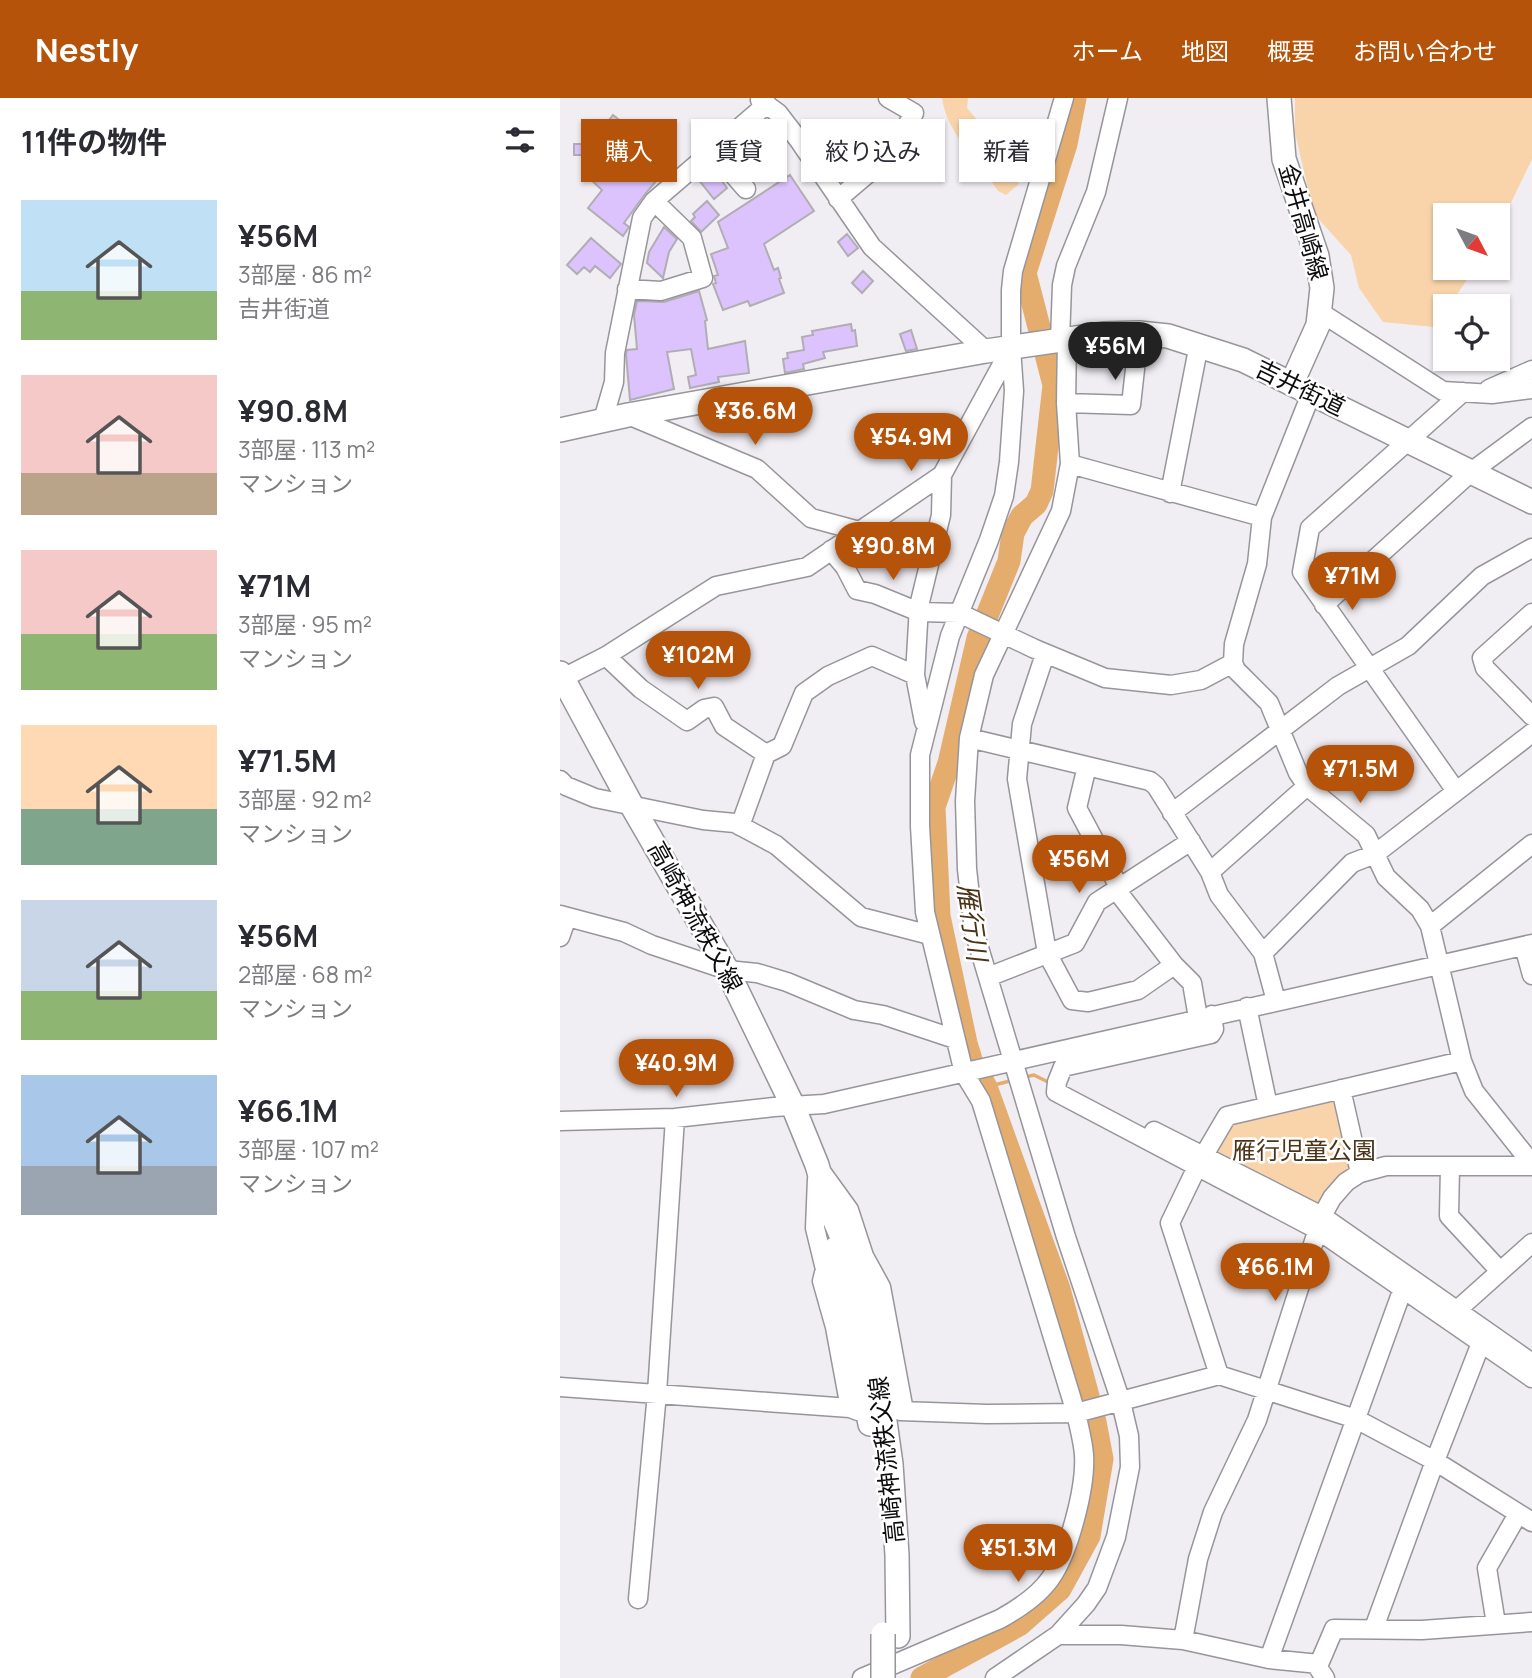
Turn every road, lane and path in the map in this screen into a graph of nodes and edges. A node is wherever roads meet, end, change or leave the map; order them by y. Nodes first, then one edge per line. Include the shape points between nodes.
1 (888, 98) edge
2 (1064, 98) edge
3 (1118, 98) edge
4 (1279, 98) edge
5 (762, 101) edge
6 (744, 119) edge
7 (691, 170) edge
8 (740, 182) edge
9 (746, 189) dead end
10 (838, 199) junction
11 (654, 201) junction
12 (627, 289) junction
13 (1320, 312) junction
14 (1139, 333) junction
15 (1060, 341) junction
16 (1199, 344) junction
17 (1015, 348) junction
18 (986, 351) junction
19 (1532, 370) edge
20 (1301, 388) junction
21 (1532, 389) edge
22 (1471, 393) junction
23 (1066, 403) junction
24 (628, 415) junction
25 (603, 420) junction
26 (1532, 427) edge
27 (560, 430) edge
28 (1408, 442) junction
29 (1070, 464) junction
30 (1471, 472) junction
31 (942, 475) junction
32 (1170, 493) junction
33 (1532, 502) edge
34 (1262, 517) junction
35 (859, 531) junction
36 (1532, 548) edge
37 (831, 550) junction
38 (1324, 605) junction
39 (919, 612) junction
40 (959, 612) junction
41 (1532, 613) edge
42 (1003, 634) junction
43 (1045, 654) junction
44 (606, 656) junction
45 (1233, 663) junction
46 (1368, 668) junction
47 (561, 675) edge
48 (915, 675) junction
49 (1532, 716) edge
50 (926, 729) junction
51 (1281, 732) junction
52 (1532, 733) edge
53 (969, 738) junction
54 (1018, 750) junction
55 (766, 754) junction
56 (1087, 766) junction
57 (560, 780) edge
58 (1307, 786) junction
59 (1456, 791) junction
60 (632, 806) junction
61 (1172, 813) junction
62 (740, 826) junction
63 (1191, 841) junction
64 (1532, 844) edge
65 (1375, 854) junction
66 (1210, 872) junction
67 (1119, 887) junction
68 (564, 916) edge
69 (1430, 926) junction
70 (930, 935) junction
71 (560, 937) edge
72 (1528, 945) edge
73 (1047, 953) junction
74 (1263, 953) junction
75 (1174, 965) junction
76 (1439, 965) junction
77 (727, 970) junction
78 (1532, 975) edge
79 (988, 977) junction
80 (1276, 1001) junction
81 (1247, 1007) junction
82 (1205, 1017) junction
83 (955, 1039) junction
84 (1014, 1060) junction
85 (1462, 1061) junction
86 (964, 1073) junction
87 (1341, 1089) junction
88 (793, 1106) junction
89 (1268, 1106) junction
90 (675, 1118) junction
91 (560, 1121) edge
92 (1201, 1162) junction
93 (817, 1165) junction
94 (1532, 1165) edge
95 (1450, 1167) junction
96 (1360, 1173) junction
97 (1320, 1223) junction
98 (1532, 1243) edge
99 (1500, 1270) junction
100 (1405, 1283) junction
101 (1452, 1317) junction
102 (1485, 1338) junction
103 (1528, 1365) edge
104 (1219, 1375) junction
105 (560, 1387) edge
106 (1266, 1391) junction
107 (657, 1393) junction
108 (1121, 1402) junction
109 (1076, 1413) junction
110 (1356, 1419) junction
111 (1435, 1461) junction
112 (1525, 1518) edge
113 (639, 1599) dead end
114 (1532, 1622) edge
115 (1496, 1624) junction
116 (1374, 1628) junction
117 (891, 1635) junction
118 (1058, 1635) junction
119 (1183, 1640) junction
120 (1269, 1659) junction
121 (1322, 1671) edge
122 (862, 1678) edge
123 (883, 1678) edge
124 (897, 1678) edge
125 (995, 1678) edge

1 - 10 street via 914,113 891,154
2 - 17 street via 1013,271
3 - 15 street via 1096,192 1066,266
4 - 13 main road, 金井高崎線 via 1284,159 1321,271
5 - 6 street
5 - 10 street via 778,113
7 - 11 street
8 - 9 street
10 - 18 street via 872,247
11 - 12 street via 642,218
11 - 12 street via 692,237 702,278 661,291
12 - 25 street via 614,382
13 - 20 main road, 金井高崎線
13 - 22 street via 1443,391
14 - 15 main road, 吉井街道
14 - 16 main road, 吉井街道
14 - 23 street via 1132,405
15 - 17 main road
15 - 23 street
16 - 20 main road, 吉井街道
16 - 32 street
17 - 18 main road
17 - 31 street
17 - 40 street via 1004,496
18 - 24 main road
19 - 22 street
20 - 28 main road, 吉井街道
20 - 34 street
21 - 22 street
22 - 28 street
23 - 29 street
24 - 25 main road
24 - 35 street via 757,469 811,518
25 - 27 main road
26 - 30 street
28 - 30 main road, 吉井街道
28 - 38 street via 1310,528 1302,572
29 - 32 street
29 - 42 street via 1060,512
30 - 33 main road, 吉井街道
30 - 38 street
31 - 35 street
31 - 39 street via 941,515
32 - 34 street
34 - 45 street via 1257,564 1234,644
35 - 37 street
36 - 46 street via 1482,576 1408,646
37 - 39 street via 857,590
37 - 44 street via 807,566 716,586
38 - 46 street
39 - 40 street
39 - 48 street
40 - 42 street
40 - 50 street
41 - 49 street via 1482,657 1485,668
42 - 43 street
42 - 53 street via 984,676
43 - 45 street via 1105,678 1171,685 1201,680
43 - 54 street
44 - 47 street
44 - 55 street via 641,689 687,721 714,706 724,726
45 - 51 street via 1269,703
46 - 51 street
46 - 59 street
47 - 60 main road, 高崎神流秩父線
48 - 50 street
48 - 55 street via 872,656 828,676 804,693 782,746
50 - 70 street via 920,755 920,826
51 - 58 street
51 - 61 street
52 - 59 street
53 - 54 street
53 - 79 street via 967,869 974,931
54 - 56 street
54 - 73 street via 1017,779
55 - 62 street
56 - 61 street via 1150,781
56 - 67 street via 1077,808
57 - 60 street via 595,798
58 - 65 street via 1366,835
58 - 66 street
59 - 65 street
60 - 62 street
60 - 77 main road, 高崎神流秩父線
61 - 63 street
62 - 70 street via 776,845 861,918
63 - 66 street
63 - 67 street
64 - 69 street
65 - 69 street via 1386,877 1420,909
65 - 74 street via 1352,863
66 - 74 street via 1219,895
67 - 73 street via 1097,902 1075,943
67 - 75 street via 1121,896
68 - 71 street
68 - 77 street via 624,932
69 - 76 street
70 - 83 street
72 - 76 street
72 - 78 street
73 - 75 street via 1072,1000 1088,1002 1138,990
73 - 79 street
74 - 80 street
75 - 82 street via 1192,983
76 - 80 street
76 - 85 street
77 - 83 street via 787,982 854,1010
77 - 88 main road, 高崎神流秩父線
79 - 84 street
80 - 81 street
81 - 82 street
81 - 89 street
82 - 84 street
82 - 92 street via 1214,1029 1211,1034 1063,1067 1057,1082
83 - 86 street
84 - 86 street
84 - 108 street
85 - 87 street
85 - 94 street via 1474,1091
86 - 88 street via 827,1104
86 - 109 street via 981,1101
87 - 89 street
87 - 96 street
88 - 90 street
88 - 93 main road, 高崎神流秩父線
89 - 92 street via 1227,1116
90 - 91 street
90 - 107 street
92 - 97 street
92 - 104 street via 1170,1223
93 - 107 street via 815,1228 825,1269 822,1281 854,1409
93 - 109 street via 849,1210 864,1256 881,1287 902,1411
93 - 117 main road, 高崎神流秩父線 via 858,1275 874,1343 894,1497
94 - 95 street
95 - 96 street via 1386,1166
95 - 99 street via 1449,1216
96 - 97 street via 1332,1198
97 - 100 street
97 - 106 street
98 - 99 street
99 - 101 street
100 - 101 street
100 - 110 street
101 - 102 street
102 - 103 street
102 - 111 street
104 - 106 street
104 - 108 street
105 - 107 street
106 - 110 street
106 - 119 street via 1213,1512 1198,1559
107 - 113 street
108 - 109 street
108 - 118 street via 1130,1467 1116,1537 1097,1588
109 - 122 street via 1084,1457 1072,1533 1051,1578 993,1626
110 - 111 street
110 - 120 street
111 - 112 street
111 - 116 street
112 - 115 street via 1487,1568
114 - 115 street
115 - 116 street via 1422,1630
116 - 121 street via 1335,1629
117 - 123 main road, 高崎神流秩父線, bridge
117 - 124 main road, 高崎神流秩父線
118 - 119 street
118 - 125 street
119 - 120 street
120 - 121 street

